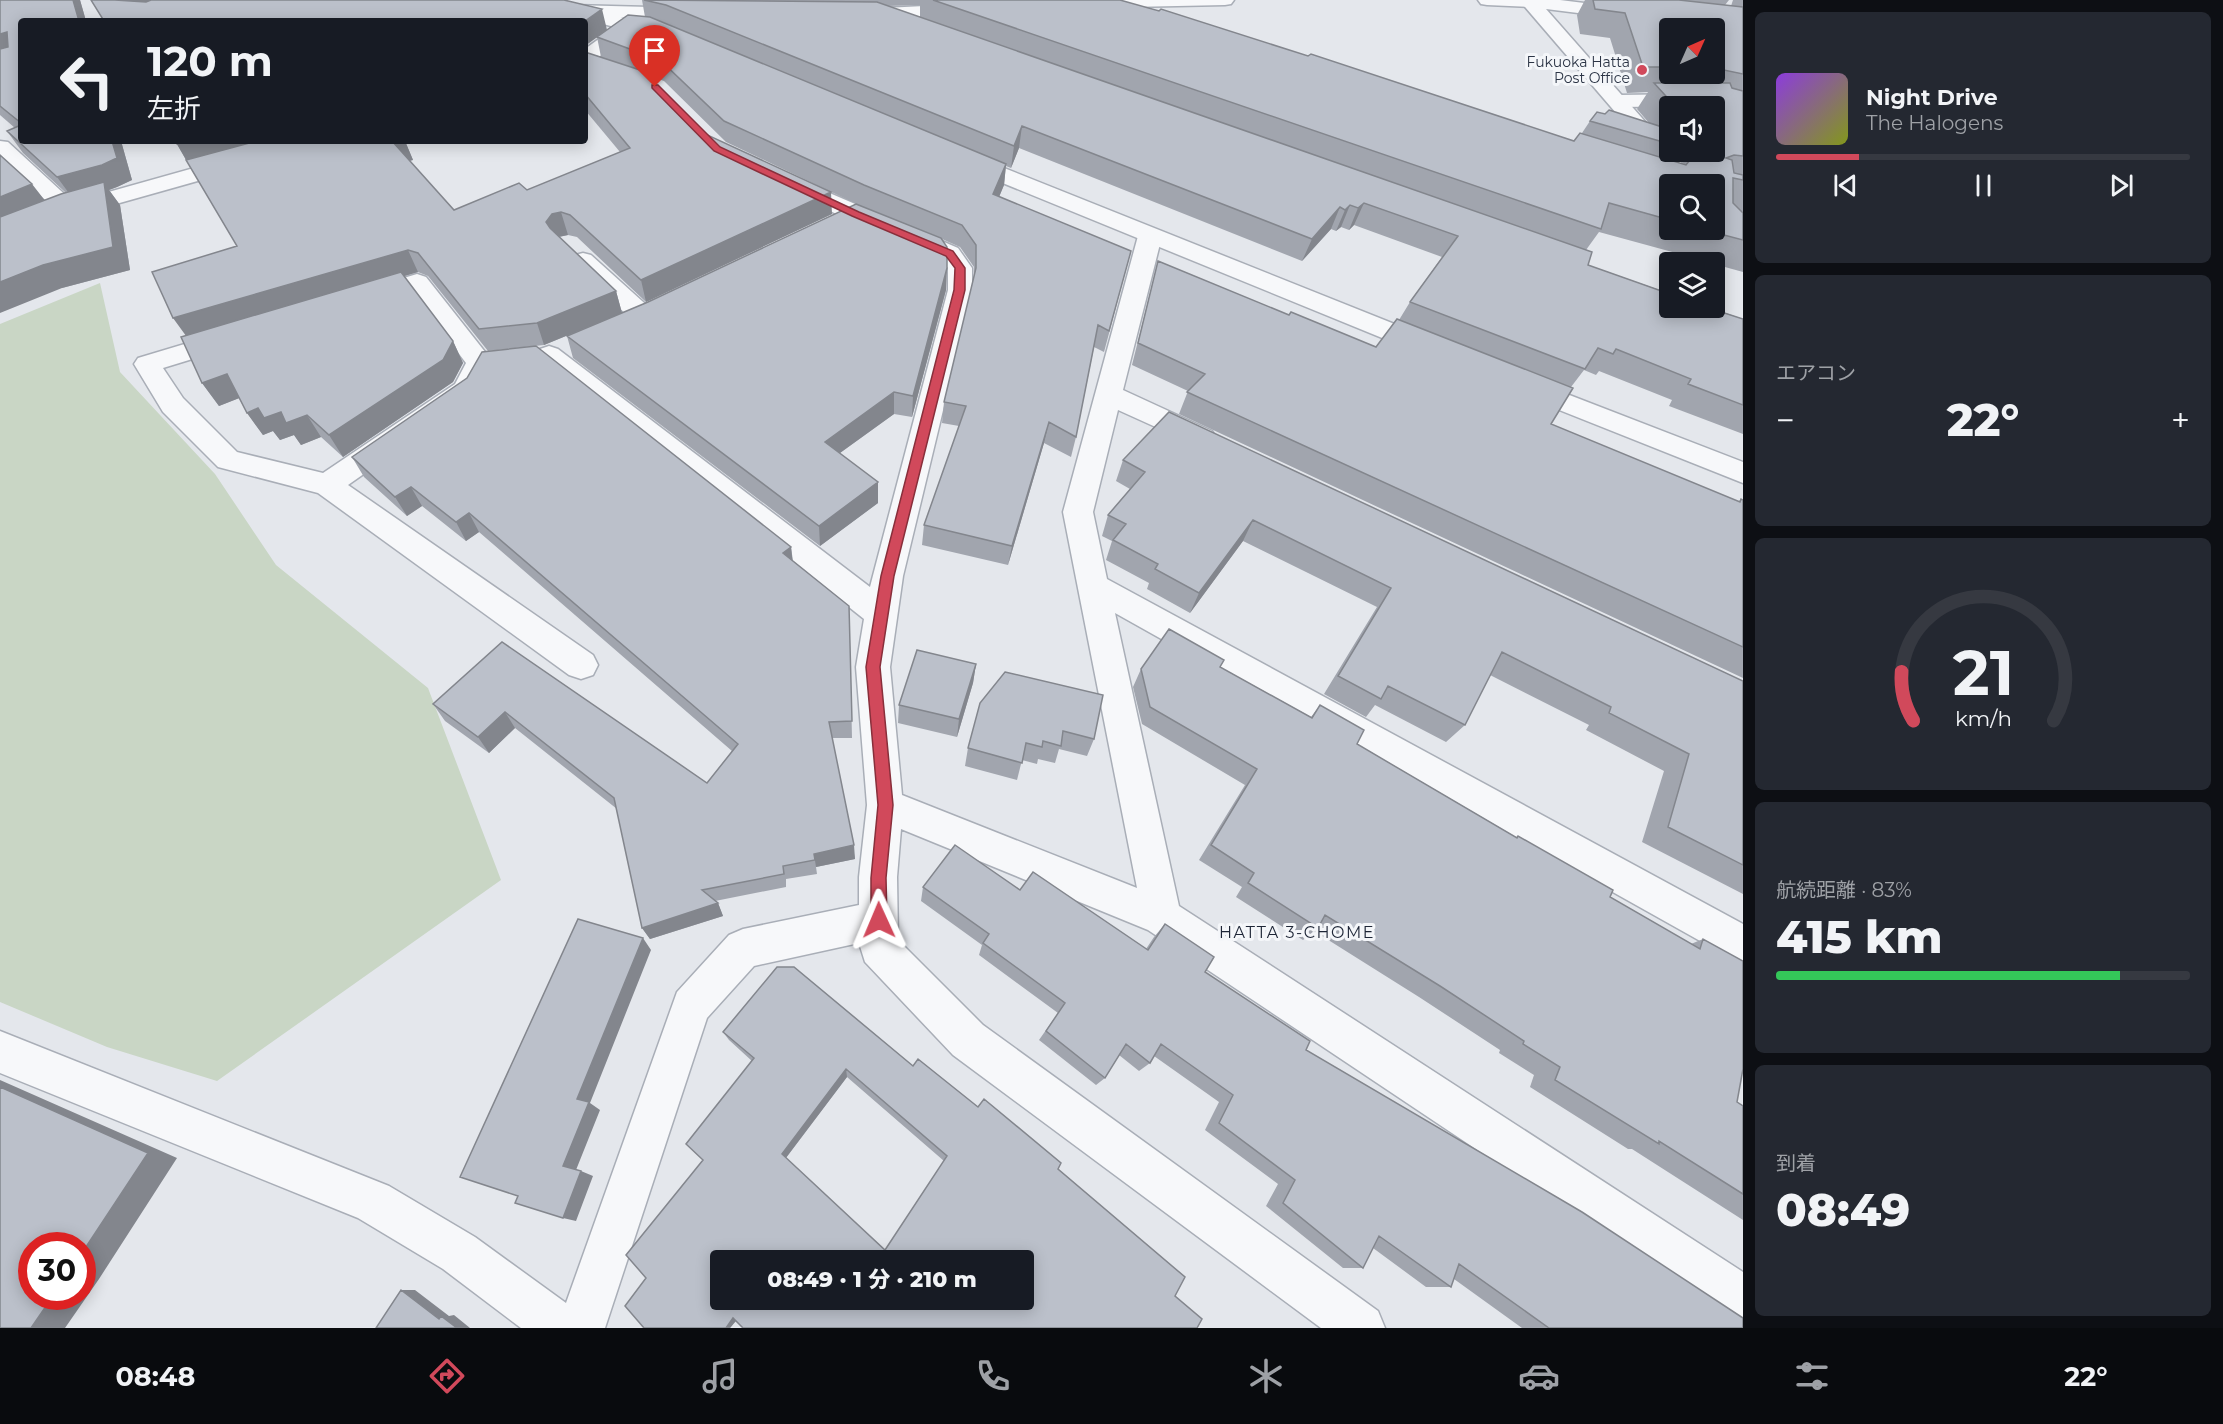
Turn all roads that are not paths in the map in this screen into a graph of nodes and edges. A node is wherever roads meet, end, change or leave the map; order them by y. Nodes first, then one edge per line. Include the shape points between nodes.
1 (530, 0) edge
2 (1224, 0) edge
3 (1487, 0) edge
4 (1528, 1) edge
5 (1095, 3) junction
6 (1061, 4) edge
7 (577, 5) edge
8 (981, 9) edge
9 (705, 15) edge
10 (844, 15) edge
11 (879, 15) junction
12 (1646, 15) edge
13 (1150, 20) edge
14 (632, 24) junction
15 (924, 31) edge
16 (682, 42) edge
17 (588, 56) edge
18 (588, 64) edge
19 (611, 71) edge
20 (1618, 102) junction
21 (1743, 112) edge
22 (303, 144) edge
23 (0, 147) edge
24 (943, 150) edge
25 (770, 174) edge
26 (1680, 174) edge
27 (1653, 177) edge
28 (1659, 179) edge
29 (69, 210) junction
30 (855, 214) junction
31 (824, 230) edge
32 (1150, 236) junction
33 (0, 238) edge
34 (567, 244) edge
35 (643, 316) edge
36 (1447, 355) edge
37 (526, 356) junction
38 (1502, 377) edge
39 (1109, 394) junction
40 (1228, 450) edge
41 (1743, 474) edge
42 (327, 485) junction
43 (1093, 586) junction
44 (881, 615) junction
45 (581, 665) dead end
46 (885, 805) junction
47 (1162, 917) junction
48 (879, 920) junction
49 (1743, 945) edge
50 (0, 1052) edge
51 (1743, 1299) edge
52 (561, 1328) edge
53 (581, 1328) edge
54 (1361, 1328) edge

1 - 7 street
2 - 5 street
3 - 4 street
4 - 12 street
4 - 20 street
5 - 6 street
5 - 13 street
7 - 9 street
7 - 14 street
8 - 11 street
10 - 11 street
11 - 15 street
14 - 16 street
14 - 17 street
18 - 19 street
20 - 21 street via 1691,100
20 - 26 street
22 - 29 street
23 - 29 street
24 - 32 street
25 - 30 street
27 - 28 street
29 - 33 street
30 - 31 street
30 - 44 street via 950,254 960,268 960,290 887,576
32 - 36 street
32 - 39 street
34 - 35 street
37 - 42 street via 465,390
37 - 42 street via 417,282 147,364 173,405 228,460
37 - 44 street
38 - 41 street
39 - 40 street
39 - 43 street via 1078,512
42 - 45 street
43 - 47 street
43 - 49 street
44 - 46 street via 873,667
46 - 47 street
46 - 48 street via 878,878
47 - 51 street
48 - 53 street via 743,949 691,1006
48 - 54 street via 879,948 968,1040
50 - 52 street via 373,1202 459,1253

